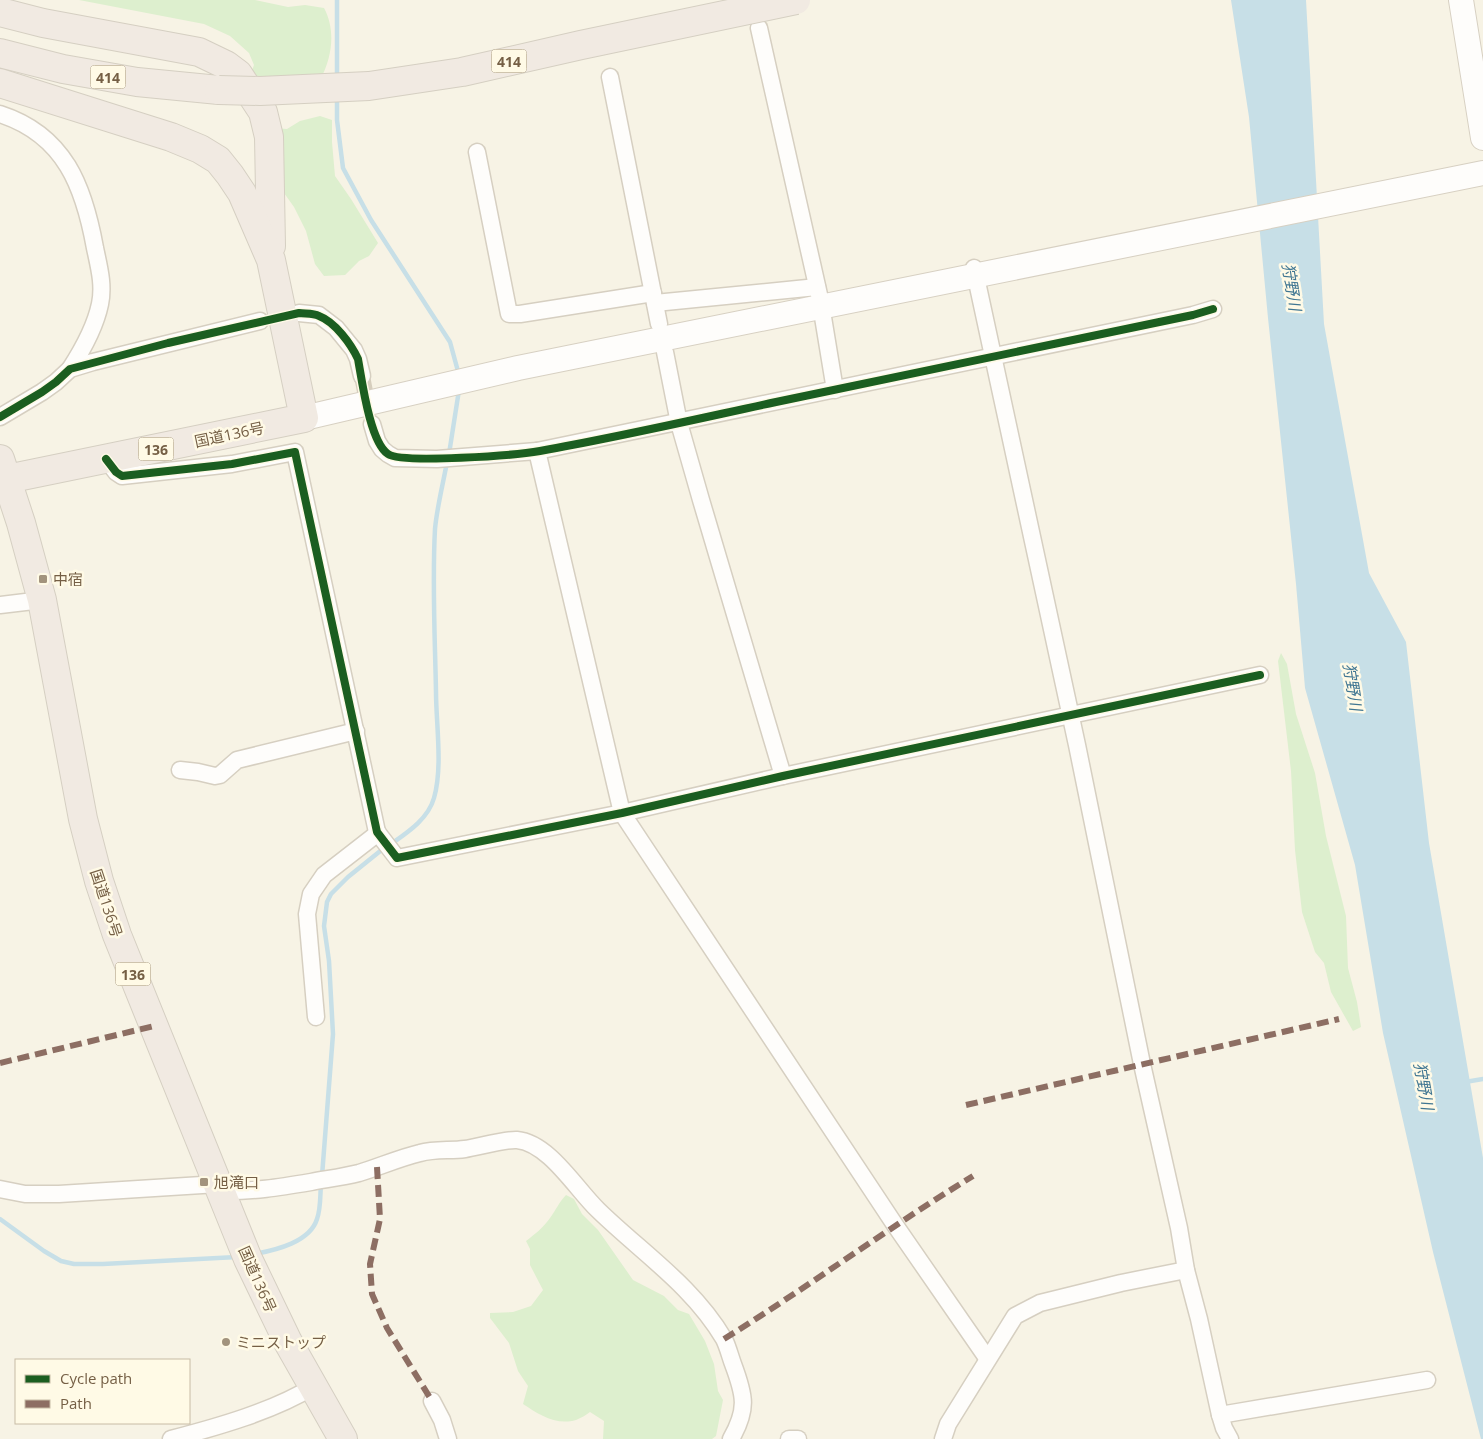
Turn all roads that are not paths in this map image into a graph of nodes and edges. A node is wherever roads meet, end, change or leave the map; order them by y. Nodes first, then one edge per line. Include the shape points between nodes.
1 (796, 0) edge
2 (1461, 0) edge
3 (0, 12) edge
4 (759, 28) dead end
5 (0, 54) edge
6 (610, 77) dead end
7 (0, 83) edge
8 (0, 114) edge
9 (1483, 138) edge
10 (477, 152) dead end
11 (1483, 173) edge
12 (270, 260) junction
13 (975, 271) junction
14 (819, 297) junction
15 (654, 298) junction
16 (1213, 309) dead end
17 (299, 313) dead end
18 (260, 321) dead end
19 (659, 324) dead end
20 (665, 352) dead end
21 (994, 357) junction
22 (70, 369) junction
23 (362, 376) tunnel mouth
24 (835, 390) junction
25 (0, 417) edge
26 (304, 418) junction
27 (680, 422) junction
28 (372, 424) tunnel mouth
29 (537, 451) junction
30 (106, 459) junction
31 (2, 471) edge
32 (42, 600) junction
33 (0, 605) edge
34 (1260, 675) dead end
35 (1070, 715) junction
36 (356, 731) junction
37 (180, 770) dead end
38 (784, 776) junction
39 (622, 813) junction
40 (379, 834) junction
41 (316, 1017) dead end
42 (219, 1188) junction
43 (0, 1189) edge
44 (1186, 1270) junction
45 (987, 1358) junction
46 (1427, 1380) dead end
47 (314, 1386) junction
48 (432, 1401) dead end
49 (1220, 1415) junction
50 (190, 1437) edge
51 (171, 1439) edge
52 (343, 1439) edge
53 (448, 1439) edge
54 (731, 1439) edge
55 (789, 1439) edge
56 (798, 1439) edge
57 (943, 1439) edge
58 (1230, 1439) edge

1 - 5 highway, 414, bridge via 462,72 369,86 219,90 128,81 63,70
2 - 9 street
3 - 12 highway via 199,52 226,64 238,74 262,112 269,137
4 - 14 street
6 - 15 street
7 - 12 highway via 171,137 218,160 242,193
8 - 22 street via 31,128 60,152 77,182 90,218 102,285 100,303 95,323
10 - 15 street via 508,314
11 - 13 street
12 - 26 highway
13 - 14 street
13 - 21 street
14 - 15 street
14 - 24 street
14 - 26 street
15 - 19 street
16 - 21 street
17 - 23 street via 319,315 336,328 354,350
18 - 22 street
20 - 27 street
21 - 24 street
21 - 35 street
22 - 25 street via 42,392
24 - 27 street
26 - 30 highway, 国道136号 / 136
27 - 29 street
27 - 38 street via 700,500
28 - 29 street via 382,449 395,458 437,459
29 - 39 street
30 - 31 highway, 国道136号 / 136
30 - 36 street via 122,476 232,464 295,452
31 - 32 highway, 国道136号 / 136
32 - 33 street
32 - 42 highway, 国道136号 / 136 via 83,819 98,881
34 - 35 street
35 - 38 street
35 - 44 street via 1142,1064 1180,1228
36 - 37 street via 237,760 220,775
36 - 40 street
38 - 39 street
39 - 40 street via 401,859 394,856
39 - 45 street
40 - 41 street via 324,875 310,899 306,914
42 - 43 street via 59,1194 25,1194
42 - 47 highway, 国道136号 / 136 via 268,1302
42 - 54 street via 257,1190 358,1173 426,1152 515,1139 528,1142 554,1162 596,1209 685,1289 718,1330 727,1346 743,1401 742,1415
44 - 45 street via 1040,1303 1016,1316
44 - 49 street
45 - 57 street via 948,1424
46 - 49 street
47 - 50 street via 298,1396
47 - 52 highway, 国道136号 / 136
48 - 53 street
49 - 58 street
50 - 51 street
55 - 56 street

